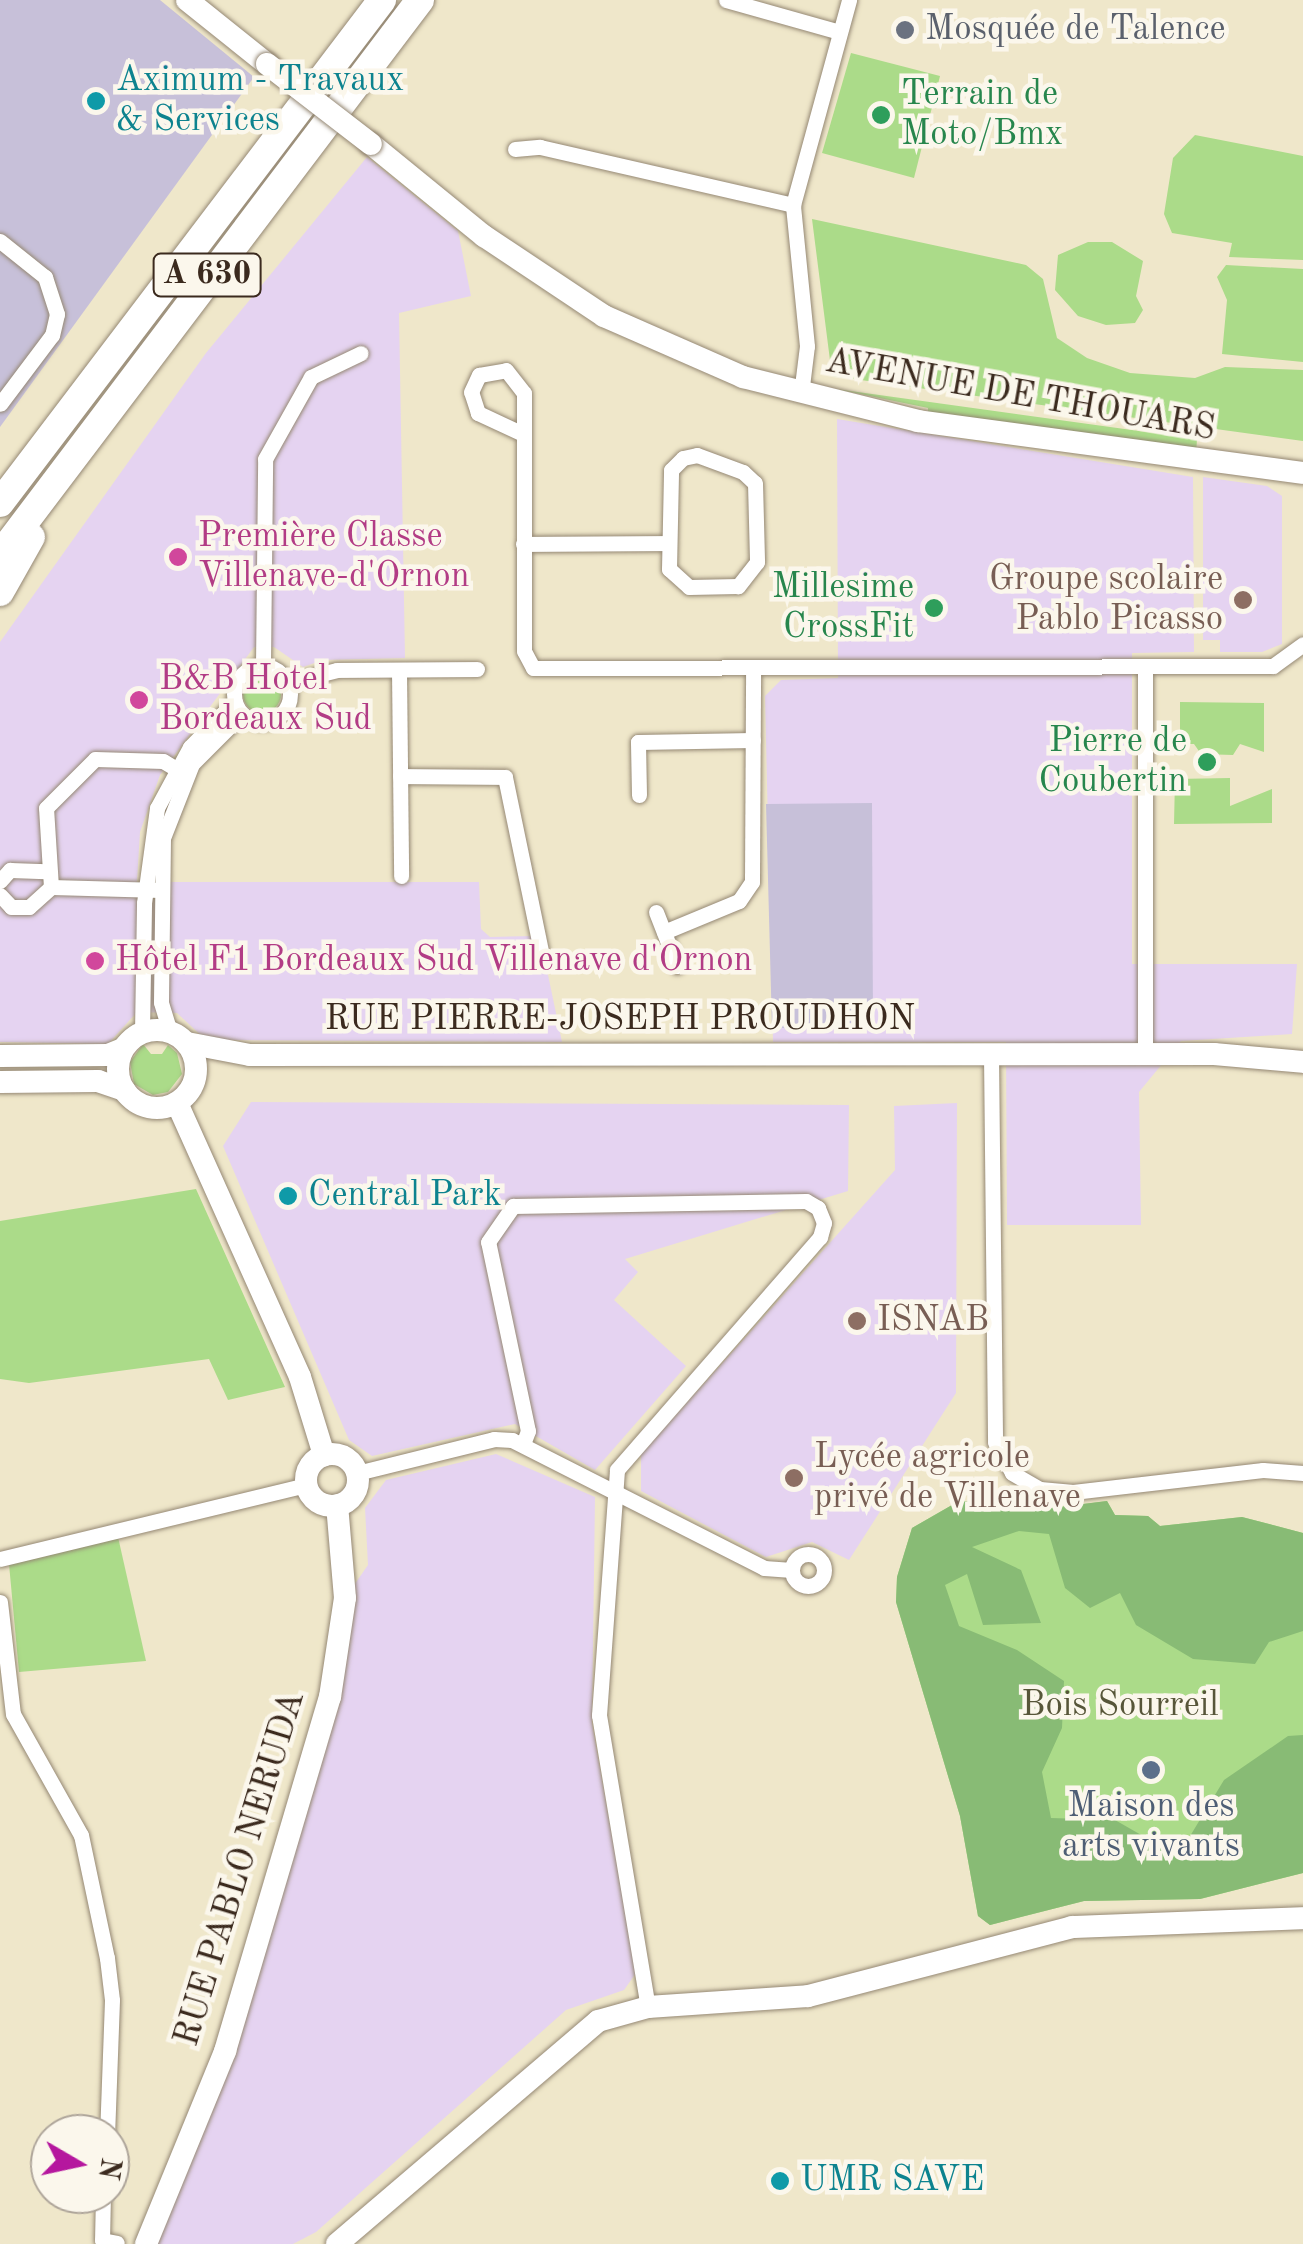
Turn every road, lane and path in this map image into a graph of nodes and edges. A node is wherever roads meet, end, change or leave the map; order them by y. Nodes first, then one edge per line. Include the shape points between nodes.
1 (188, 0) edge
2 (382, 0) edge
3 (726, 0) edge
4 (850, 0) edge
5 (418, 5) edge
6 (840, 32) junction
7 (515, 148) dead end
8 (793, 205) junction
9 (0, 241) edge
10 (361, 353) dead end
11 (139, 366) junction
12 (801, 394) junction
13 (0, 404) edge
14 (523, 434) junction
15 (1303, 472) edge
16 (0, 503) edge
17 (668, 543) junction
18 (523, 544) junction
19 (0, 555) edge
20 (0, 592) edge
21 (1303, 644) edge
22 (263, 665) junction
23 (1145, 666) junction
24 (752, 667) junction
25 (399, 670) junction
26 (477, 670) dead end
27 (289, 682) junction
28 (238, 708) junction
29 (753, 740) junction
30 (181, 771) junction
31 (400, 776) junction
32 (638, 794) dead end
33 (401, 876) dead end
34 (49, 879) junction
35 (0, 881) edge
36 (153, 890) junction
37 (0, 896) edge
38 (656, 912) dead end
39 (664, 932) junction
40 (542, 956) dead end
41 (677, 966) dead end
42 (142, 1033) junction
43 (178, 1037) junction
44 (124, 1049) junction
45 (991, 1054) junction
46 (1145, 1054) junction
47 (250, 1055) junction
48 (0, 1056) edge
49 (1297, 1062) edge
50 (0, 1082) edge
51 (194, 1083) junction
52 (124, 1090) junction
53 (176, 1103) junction
54 (523, 1444) junction
55 (324, 1455) junction
56 (358, 1473) junction
57 (1303, 1473) edge
58 (307, 1485) junction
59 (614, 1491) junction
60 (337, 1505) junction
61 (0, 1558) edge
62 (792, 1570) dead end
63 (0, 1602) edge
64 (1303, 1918) edge
65 (648, 2007) junction
66 (108, 2114) edge
67 (103, 2214) edge
68 (117, 2243) edge
69 (146, 2243) edge
70 (338, 2244) edge

1 - 12 street, AVENUE DE THOUARS, bridge via 484,236 604,316 680,354
2 - 16 highway, A 630
3 - 6 street
4 - 6 street
5 - 11 highway, A 630
6 - 8 street
7 - 8 street via 540,147
8 - 12 street via 807,346
9 - 13 street via 46,278 56,314 52,335
10 - 22 street via 312,376 265,459
11 - 19 highway, A 630
11 - 20 highway
12 - 15 street, AVENUE DE THOUARS via 942,425
14 - 14 street via 520,381 506,370 480,375 471,392 478,413
14 - 18 street
17 - 17 street via 670,569 682,584 738,586 750,579 757,562 757,492 750,477 704,457 676,462 668,480
17 - 18 street
18 - 24 street via 524,651 533,668
21 - 23 street via 1272,666
22 - 27 street
22 - 28 street via 240,676
23 - 24 street
23 - 46 street
24 - 29 street
25 - 26 street
25 - 27 street via 337,670
25 - 31 street
27 - 28 street via 289,704 274,720
28 - 30 street
29 - 32 street via 638,742
29 - 39 street via 748,892
30 - 34 street via 149,759 96,759 46,808
30 - 36 street via 154,822
31 - 33 street
31 - 40 street via 505,777
34 - 35 street via 10,870
34 - 36 street
34 - 37 street via 29,907 11,906
36 - 42 street
36 - 43 street via 161,1002
38 - 39 street
39 - 41 street
42 - 43 street
42 - 44 street
43 - 47 street, RUE PIERRE-JOSEPH PROUDHON
43 - 51 street via 196,1062
44 - 48 street via 108,1056
44 - 52 street via 118,1070
45 - 46 street, RUE PIERRE-JOSEPH PROUDHON
45 - 47 street, RUE PIERRE-JOSEPH PROUDHON
45 - 57 street via 994,1442 1012,1472 1040,1489 1073,1492 1262,1470
46 - 49 street, RUE PIERRE-JOSEPH PROUDHON
47 - 51 street, RUE PIERRE-JOSEPH PROUDHON via 214,1064
50 - 52 street via 98,1081
51 - 53 street
52 - 53 street via 142,1105
53 - 55 street via 300,1376
54 - 56 street via 494,1439
54 - 59 street
54 - 59 street via 528,1431 488,1242 513,1206 806,1201 823,1217 820,1237 622,1461
55 - 56 street via 341,1455
55 - 58 street via 312,1464
56 - 60 street via 353,1494
58 - 60 street via 322,1503
58 - 61 street
59 - 62 street via 764,1568
59 - 65 street via 599,1715
60 - 69 street, RUE PABLO NERUDA via 345,1598 330,1697 225,2051
63 - 66 street via 13,1714 80,1835 107,1958
64 - 65 street via 1072,1927 714,2002
65 - 70 street via 598,2021 571,2038
67 - 68 street via 102,2240

